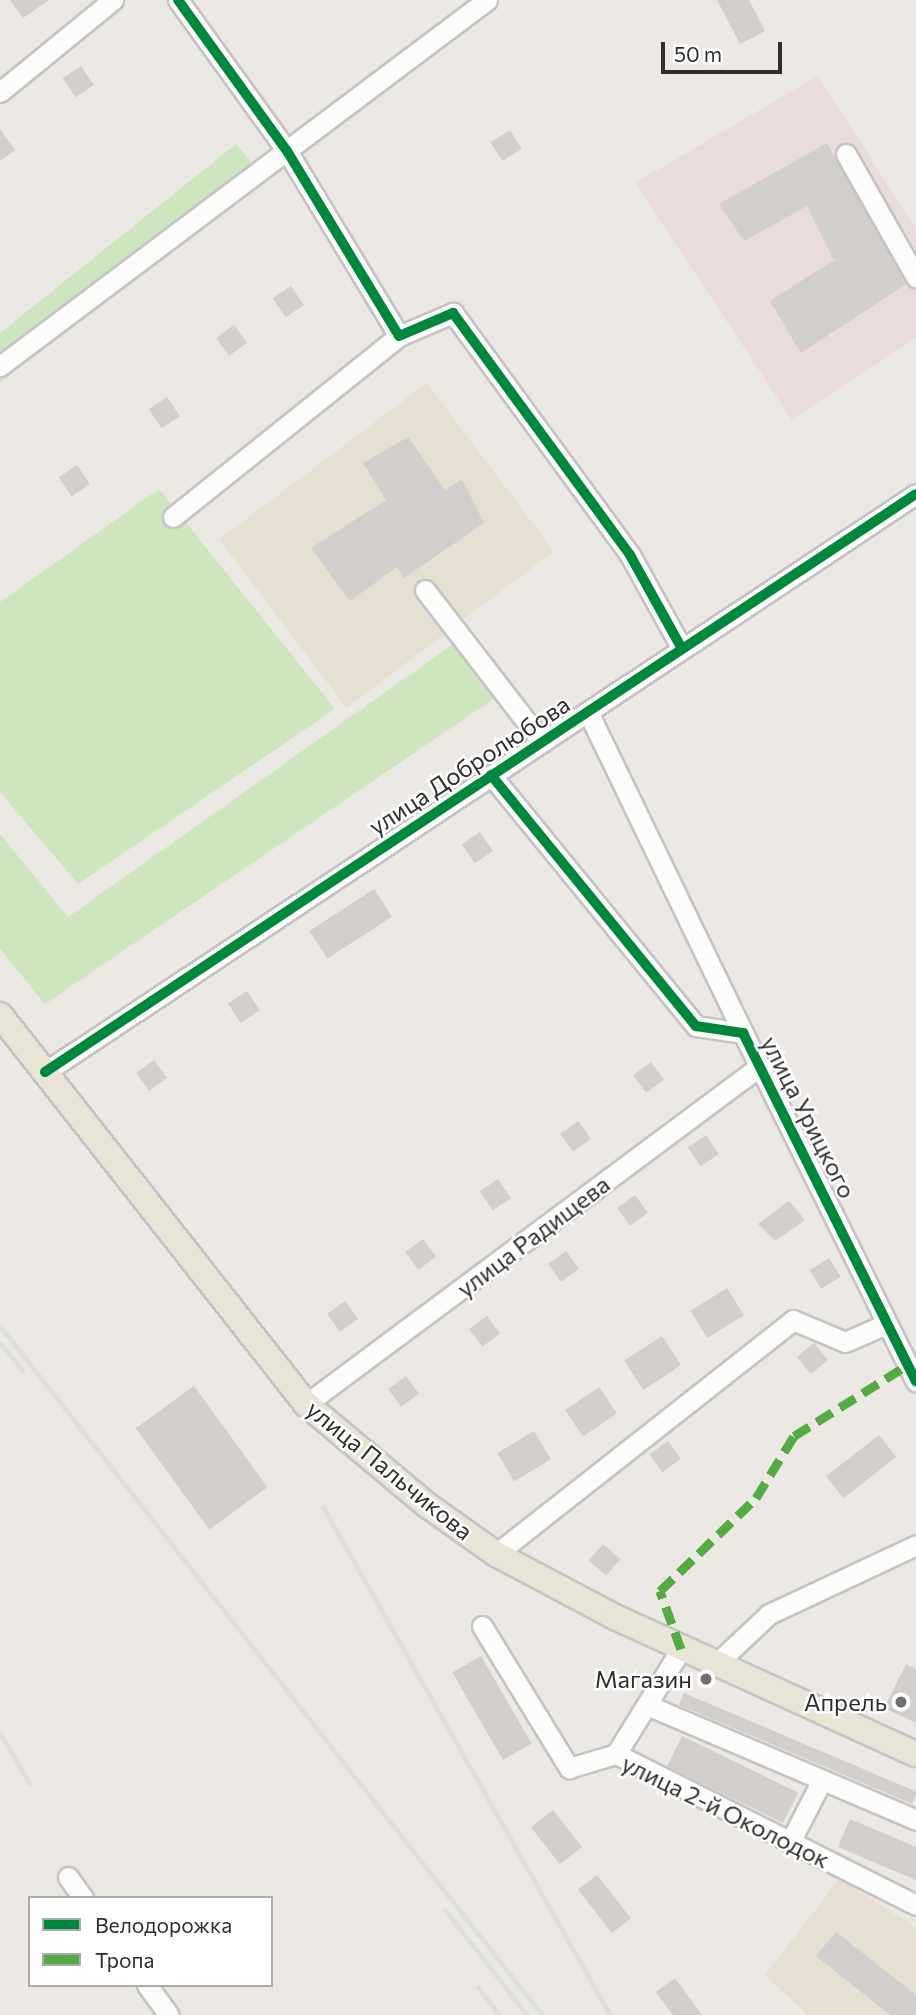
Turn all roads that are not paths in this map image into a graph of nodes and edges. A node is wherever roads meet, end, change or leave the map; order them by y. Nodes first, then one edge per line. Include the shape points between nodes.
1 (113, 0) edge
2 (177, 0) edge
3 (487, 0) edge
4 (0, 92) edge
5 (287, 151) junction
6 (846, 154) dead end
7 (916, 277) edge
8 (399, 336) junction
9 (0, 366) edge
10 (916, 494) edge
11 (173, 517) dead end
12 (425, 590) dead end
13 (682, 649) junction
14 (588, 712) junction
15 (542, 742) junction
16 (491, 775) junction
17 (0, 1016) edge
18 (743, 1033) junction
19 (759, 1067) junction
20 (45, 1072) junction
21 (884, 1325) junction
22 (911, 1374) edge
23 (306, 1404) junction
24 (916, 1545) edge
25 (496, 1554) junction
26 (482, 1626) dead end
27 (681, 1649) junction
28 (717, 1663) junction
29 (647, 1705) junction
30 (617, 1754) junction
31 (916, 1754) edge
32 (822, 1780) junction
33 (916, 1820) edge
34 (790, 1842) junction
35 (68, 1877) dead end
36 (82, 1896) edge
37 (916, 1905) edge
38 (148, 1987) edge
39 (169, 2015) edge

1 - 4 street
2 - 5 street
3 - 5 street
5 - 8 street
5 - 9 street
6 - 7 street
8 - 11 street
8 - 13 street via 453,313 630,555
10 - 13 street, улица Добролюбова
12 - 15 street
13 - 14 street, улица Добролюбова
14 - 15 street, улица Добролюбова
14 - 18 street
15 - 16 street, улица Добролюбова
16 - 18 street, улица Урицкого via 696,1026
16 - 20 street, улица Добролюбова
17 - 20 main road, улица Пальчикова
18 - 19 street, улица Урицкого
19 - 21 street, улица Урицкого via 822,1183
19 - 23 street, улица Радищева
20 - 23 main road, улица Пальчикова
21 - 22 street, улица Урицкого
21 - 25 street via 845,1342 793,1320
23 - 25 main road, улица Пальчикова
24 - 28 street via 769,1614
25 - 27 main road, улица Пальчикова
26 - 30 street, улица 2-й Околодок via 569,1768
27 - 28 main road, улица Пальчикова
27 - 29 street
28 - 31 main road, улица Пальчикова
29 - 30 street
29 - 32 street
30 - 34 street, улица 2-й Околодок
32 - 33 street
32 - 34 street
34 - 37 street, улица 2-й Околодок
35 - 36 street
38 - 39 street

